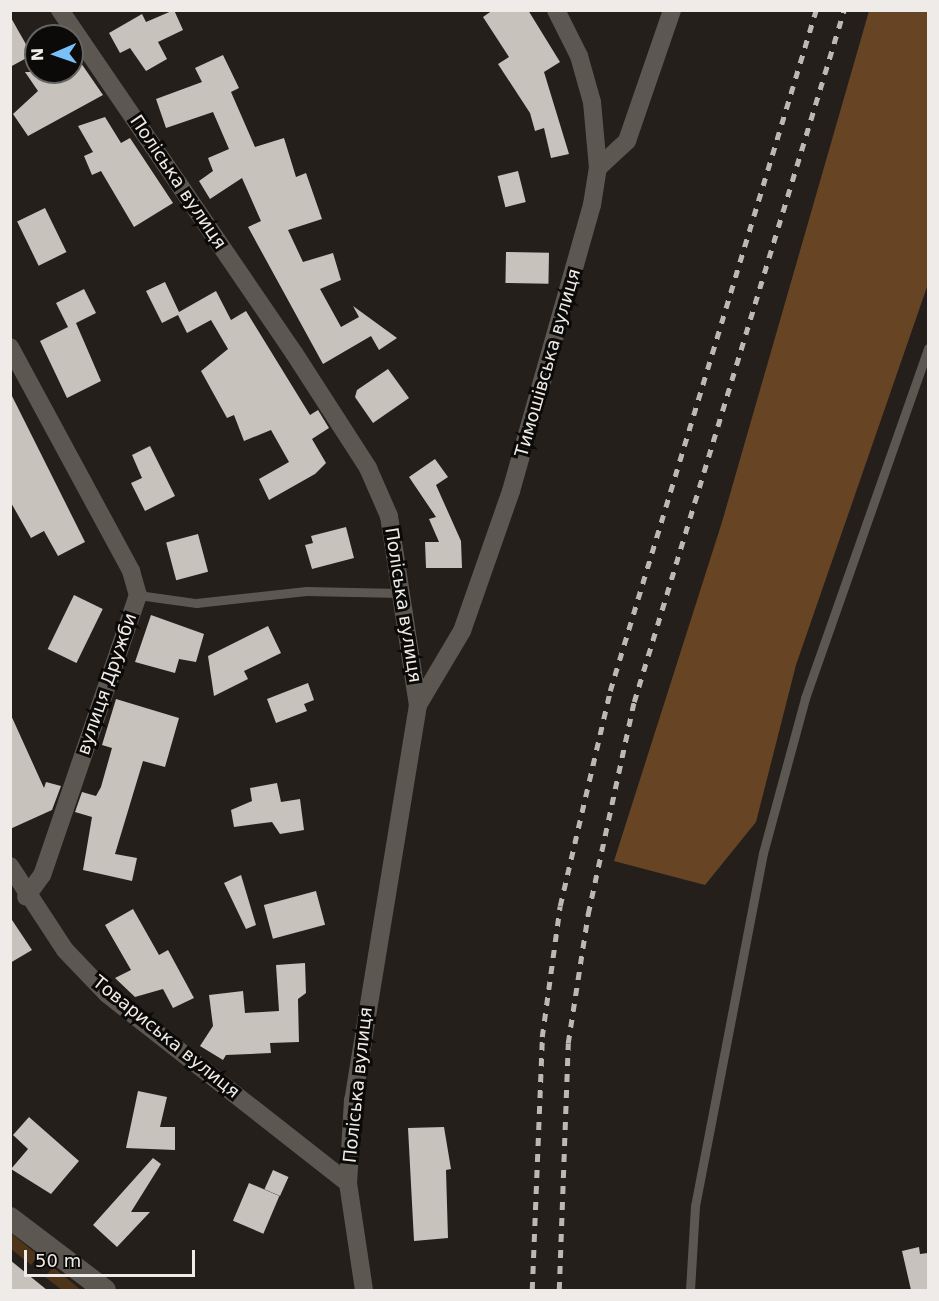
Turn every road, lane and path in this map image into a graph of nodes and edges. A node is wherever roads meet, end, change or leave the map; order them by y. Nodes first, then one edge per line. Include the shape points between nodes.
1 (60, 10) edge
2 (556, 10) edge
3 (672, 10) edge
4 (598, 168) junction
5 (10, 347) edge
6 (928, 348) edge
7 (405, 593) junction
8 (138, 595) junction
9 (418, 705) junction
10 (10, 866) edge
11 (26, 897) junction
12 (348, 1183) junction
13 (10, 1218) edge
14 (105, 1290) edge
15 (364, 1290) edge
16 (690, 1290) edge

1 - 7 street, Поліська вулиця via 368,468 389,516
2 - 4 street, Тимошівська вулиця via 583,67
3 - 4 street via 627,141
4 - 9 street, Тимошівська вулиця via 511,492 462,631
5 - 8 street, вулиця Дружби via 131,571
6 - 16 lane via 805,698 762,853 695,1206
7 - 8 lane via 306,591 196,603
7 - 9 street, Поліська вулиця
8 - 11 street, вулиця Дружби via 42,874
9 - 12 street, Поліська вулиця via 371,972
10 - 11 street, Товариська вулиця
11 - 12 street, Товариська вулиця via 107,994
12 - 15 street, Поліська вулиця
13 - 14 street

